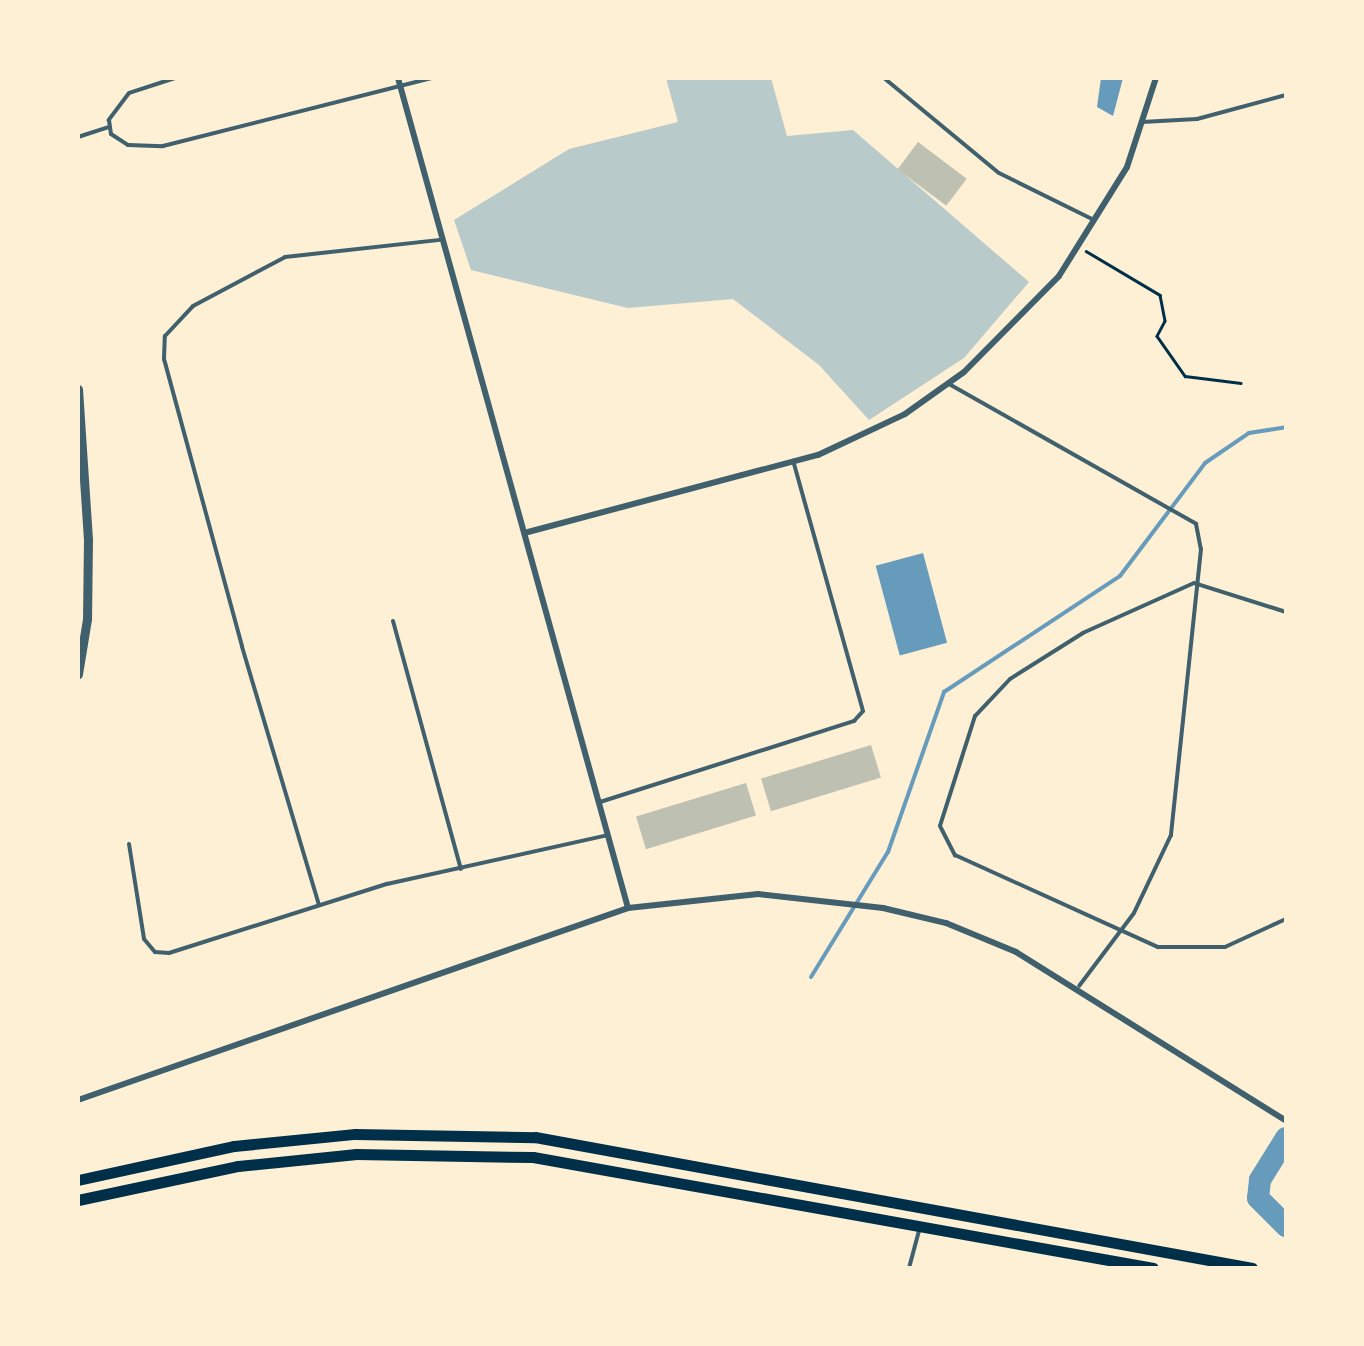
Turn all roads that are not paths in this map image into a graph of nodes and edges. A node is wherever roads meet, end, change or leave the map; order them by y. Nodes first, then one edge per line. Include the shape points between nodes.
1 (175, 78) edge
2 (432, 78) edge
3 (884, 78) edge
4 (1156, 78) edge
5 (399, 81) edge
6 (1286, 94) edge
7 (1142, 122) junction
8 (108, 127) junction
9 (78, 137) edge
10 (1094, 220) junction
11 (445, 240) junction
12 (948, 383) junction
13 (78, 389) edge
14 (80, 416) edge
15 (80, 431) edge
16 (794, 462) junction
17 (528, 532) junction
18 (1194, 583) junction
19 (1286, 612) edge
20 (392, 621) dead end
21 (79, 654) edge
22 (78, 674) edge
23 (600, 802) junction
24 (608, 835) junction
25 (129, 844) dead end
26 (460, 869) junction
27 (319, 905) junction
28 (628, 908) junction
29 (1286, 920) edge
30 (1120, 932) junction
31 (1079, 986) junction
32 (78, 1100) edge
33 (1286, 1122) edge
34 (78, 1180) edge
35 (78, 1200) edge
36 (920, 1227) junction
37 (911, 1268) edge
38 (1153, 1268) edge
39 (1252, 1268) edge

1 - 8 lane via 129,93
2 - 5 lane
3 - 10 lane via 999,173
4 - 7 street
5 - 8 lane via 163,146 128,145
5 - 11 street
6 - 7 lane via 1197,119
7 - 10 street via 1127,167
8 - 9 lane
10 - 12 street via 1058,276
11 - 17 street
11 - 27 lane via 286,258 193,306 165,336 164,359
12 - 16 street via 905,414
12 - 18 lane via 1196,524 1202,549
13 - 14 street
14 - 15 street
15 - 21 street via 88,539
16 - 17 street
16 - 23 lane via 863,711 854,721
17 - 23 street
18 - 19 lane
18 - 30 lane via 1171,834
18 - 30 lane via 1083,633 1010,680 975,716 940,826 955,854
20 - 26 lane
21 - 22 street
23 - 24 street
24 - 26 lane
24 - 28 street
25 - 27 lane via 144,938 155,952
26 - 27 lane
28 - 31 street via 758,894 883,908 946,924
28 - 32 street
29 - 30 lane via 1225,948 1188,950
30 - 31 lane
31 - 33 street
34 - 39 highway via 234,1146 355,1134 536,1137
35 - 36 highway via 238,1166 356,1154 534,1157
36 - 37 lane
36 - 38 highway

